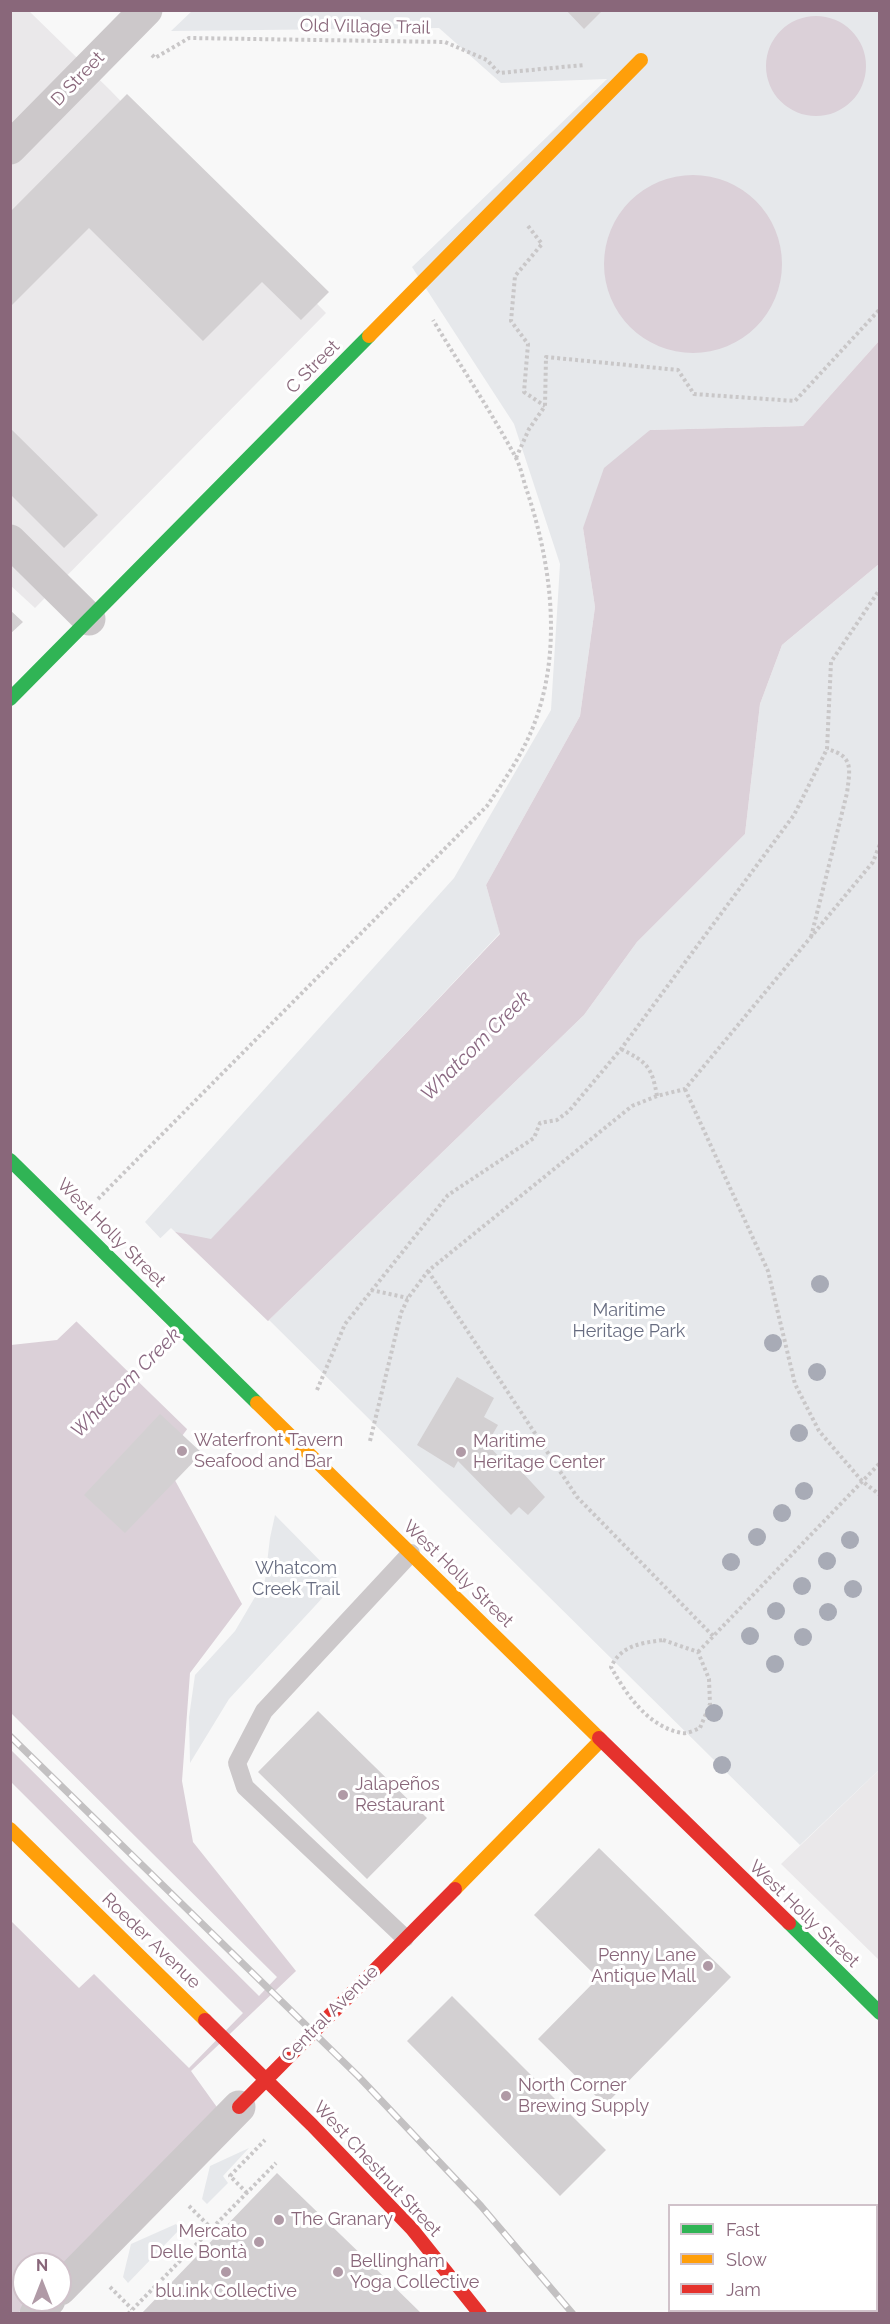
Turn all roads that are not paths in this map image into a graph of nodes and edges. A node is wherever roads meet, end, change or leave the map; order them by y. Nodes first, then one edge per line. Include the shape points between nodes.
1 (136, 20) edge
2 (641, 60) road end
3 (10, 148) edge
4 (10, 541) edge
5 (89, 619) junction
6 (10, 699) edge
7 (10, 1160) edge
8 (411, 1553) junction
9 (601, 1740) junction
10 (10, 1829) edge
11 (405, 1938) junction
12 (879, 2013) edge
13 (267, 2079) junction
14 (239, 2107) joint
15 (72, 2277) edge
16 (480, 2313) edge

1 - 3 street, D Street
2 - 5 main road, C Street
4 - 5 street
5 - 6 main road, C Street
7 - 8 main road, West Holly Street
8 - 9 main road, West Holly Street
8 - 11 lane via 264,1711 237,1762 245,1787
9 - 11 main road, Central Avenue
9 - 12 main road, West Holly Street
10 - 13 main road, Roeder Avenue
11 - 13 main road, Central Avenue
13 - 14 main road, Central Avenue
13 - 16 main road, West Chestnut Street via 412,2229
14 - 15 street, Central Avenue

